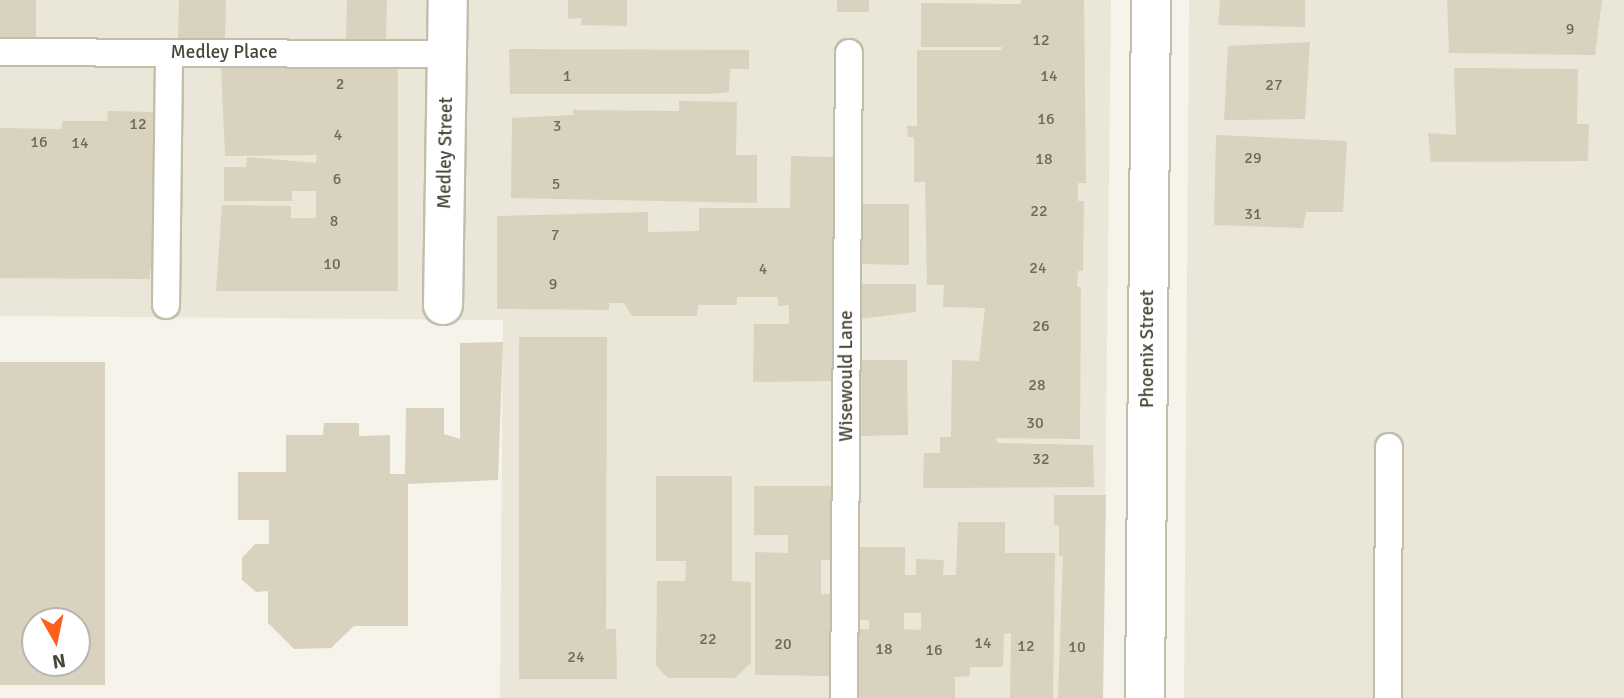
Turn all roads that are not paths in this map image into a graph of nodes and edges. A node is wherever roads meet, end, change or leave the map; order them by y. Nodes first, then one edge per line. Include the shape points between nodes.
1 (448, 0) edge
2 (1151, 0) edge
3 (0, 52) edge
4 (169, 53) junction
5 (849, 53) dead end
6 (447, 54) junction
7 (166, 304) dead end
8 (443, 305) dead end
9 (1389, 447) dead end
10 (844, 698) edge
11 (1145, 698) edge
12 (1388, 698) edge

1 - 6 street, Medley Street
2 - 11 street, Phoenix Street
3 - 4 lane, Medley Place
4 - 6 lane, Medley Place
4 - 7 lane
5 - 10 lane, Wisewould Lane
6 - 8 street, Medley Street
9 - 12 lane

